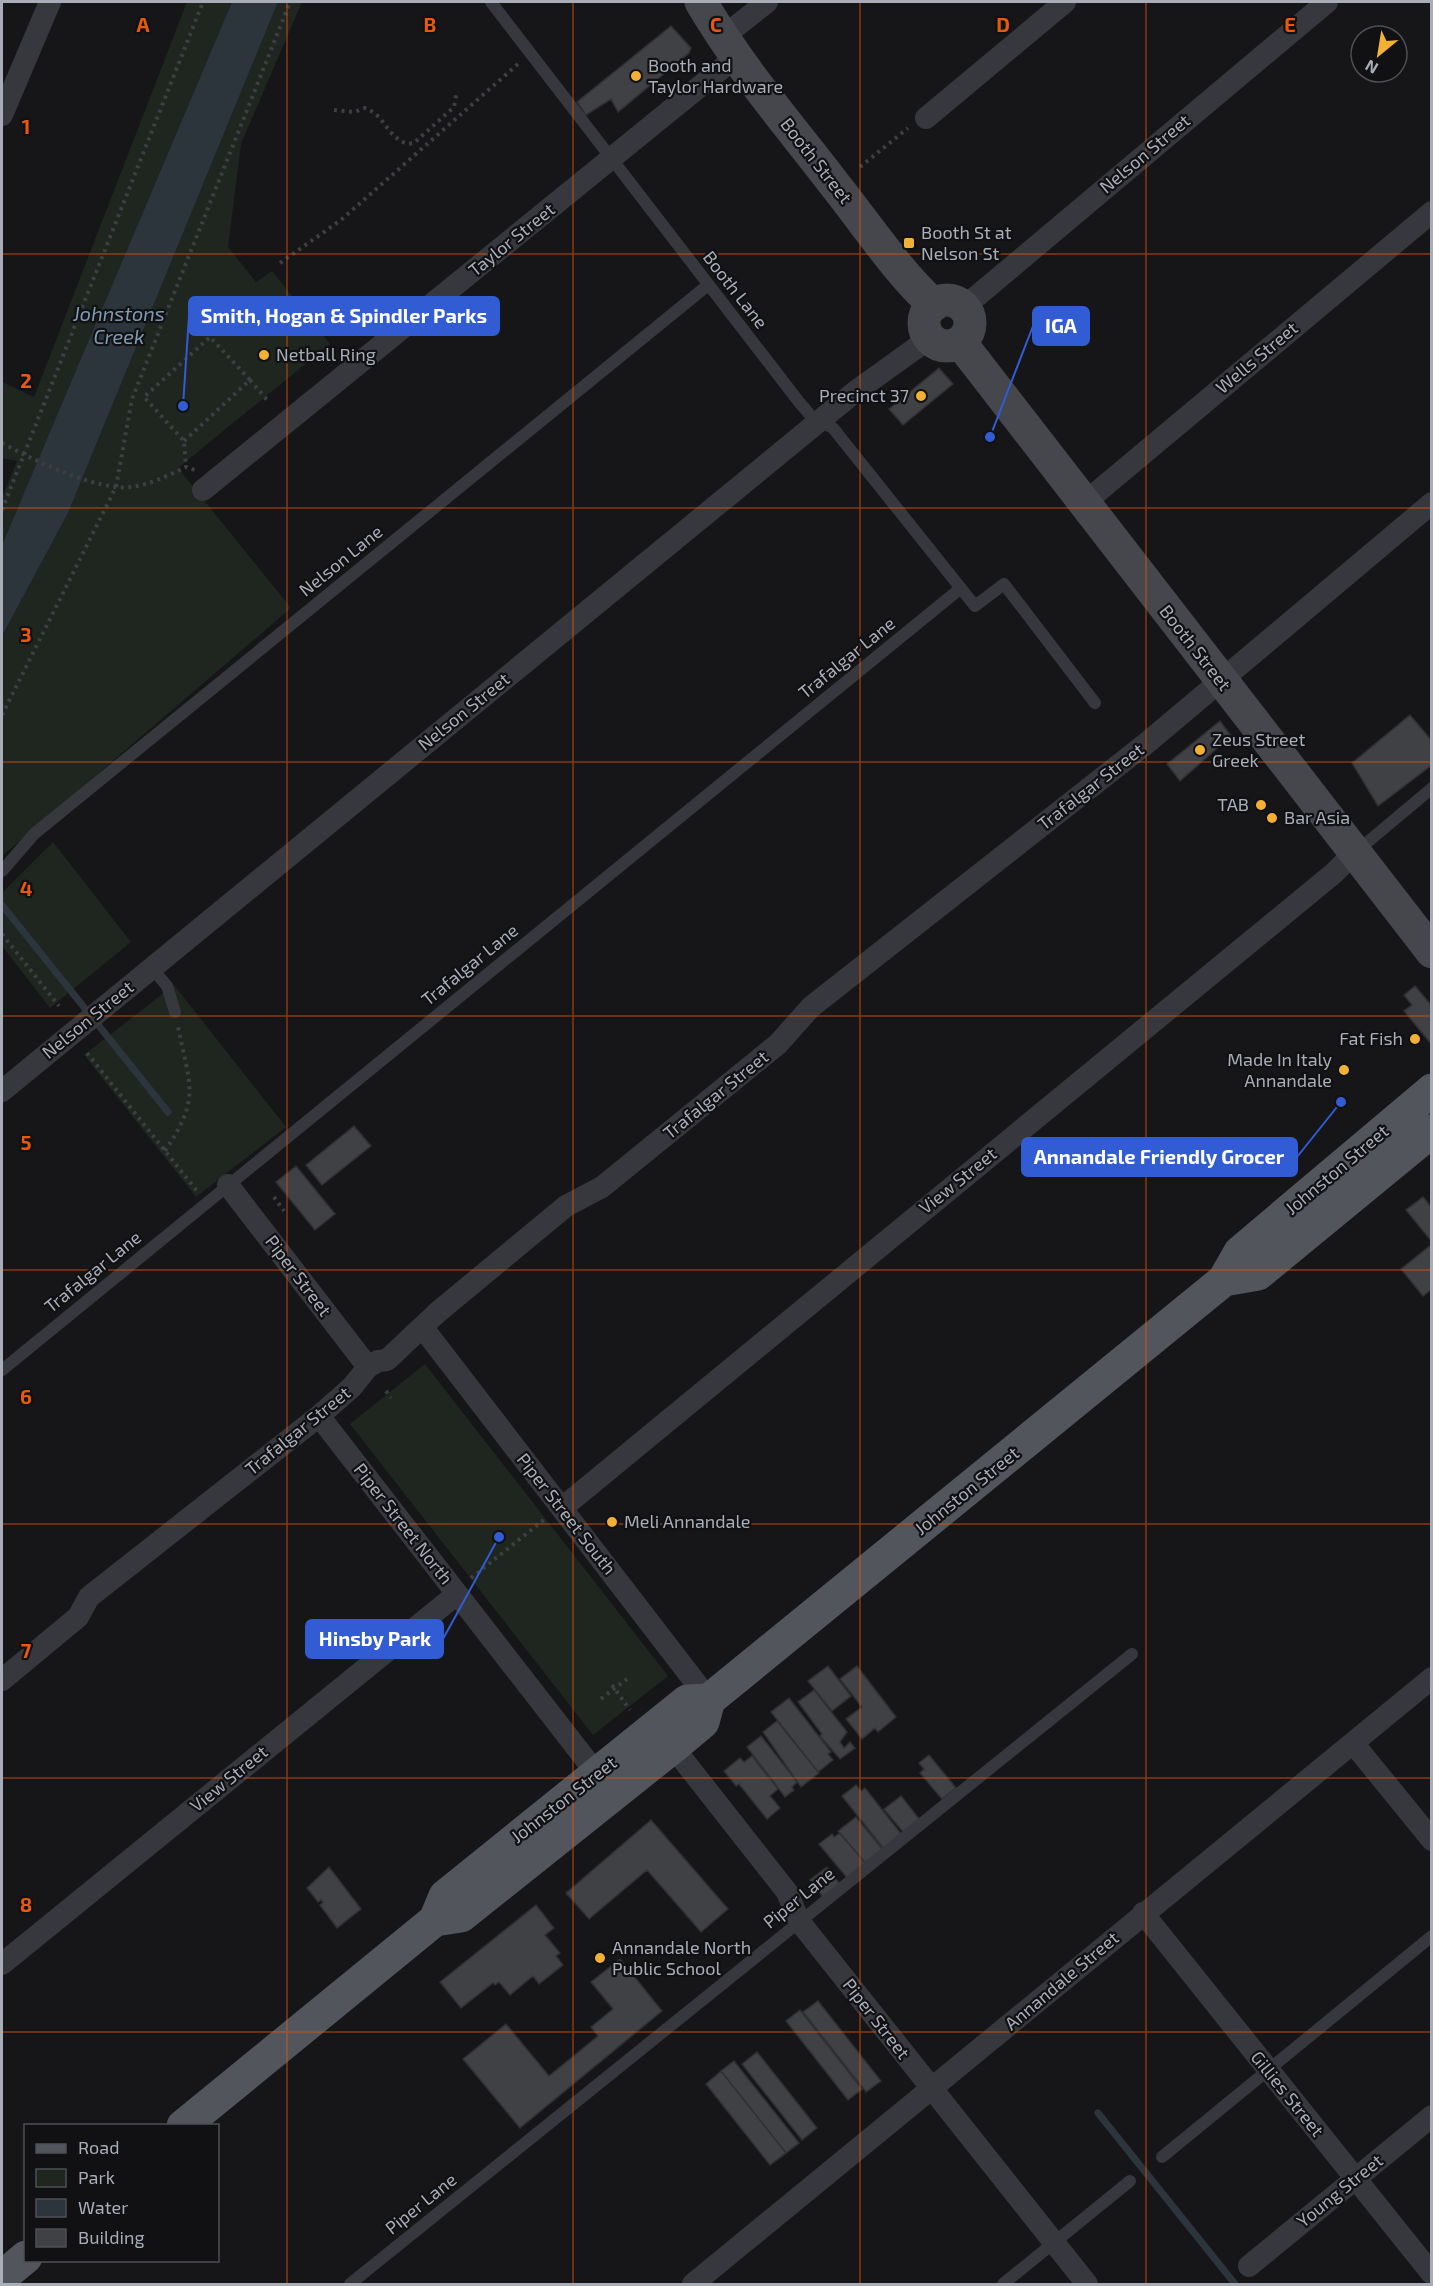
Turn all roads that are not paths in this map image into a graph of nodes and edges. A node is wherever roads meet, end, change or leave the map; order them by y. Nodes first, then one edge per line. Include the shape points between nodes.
1 (50, 2) edge
2 (491, 2) edge
3 (767, 2) edge
4 (1065, 2) edge
5 (1327, 2) edge
6 (713, 21) edge
7 (2, 115) edge
8 (926, 118) road end
9 (611, 159) junction
10 (1431, 212) edge
11 (708, 285) junction
12 (949, 306) junction
13 (945, 340) junction
14 (821, 421) junction
15 (203, 490) dead end
16 (1431, 503) edge
17 (1083, 504) junction
18 (961, 588) junction
19 (1220, 680) junction
20 (1095, 703) dead end
21 (1431, 788) edge
22 (1354, 853) junction
23 (2, 871) edge
24 (1431, 952) edge
25 (152, 968) junction
26 (175, 1012) road end
27 (1431, 1090) edge
28 (2, 1091) edge
29 (1431, 1131) edge
30 (228, 1185) junction
31 (1224, 1281) junction
32 (423, 1328) junction
33 (368, 1367) junction
34 (2, 1370) edge
35 (319, 1416) junction
36 (555, 1512) junction
37 (462, 1588) junction
38 (1132, 1654) dead end
39 (1431, 1678) edge
40 (2, 1680) edge
41 (709, 1700) junction
42 (1353, 1743) junction
43 (673, 1747) junction
44 (597, 1774) junction
45 (1431, 1840) edge
46 (1143, 1913) junction
47 (435, 1920) junction
48 (800, 1921) junction
49 (1431, 1936) edge
50 (2, 1964) edge
51 (1267, 2069) junction
52 (931, 2091) junction
53 (1431, 2116) edge
54 (185, 2124) edge
55 (1162, 2157) dead end
56 (1355, 2179) junction
57 (1130, 2181) dead end
58 (1053, 2244) junction
59 (1249, 2266) dead end
60 (1431, 2274) edge
61 (350, 2284) edge
62 (693, 2284) edge
63 (1003, 2284) edge
64 (1087, 2284) edge

1 - 7 street
2 - 9 lane, Booth Lane
3 - 6 street, Taylor Street
4 - 8 street
5 - 12 street, Nelson Street
6 - 9 street, Taylor Street
6 - 12 main road, Booth Street via 890,255
9 - 11 lane, Booth Lane
9 - 15 street, Taylor Street
10 - 17 street, Wells Street
11 - 14 lane, Booth Lane via 811,416
11 - 23 lane, Nelson Lane via 34,834
12 - 13 main road via 925,319
13 - 14 street, Nelson Street via 856,391
13 - 17 main road, Booth Street
14 - 18 lane, Booth Lane via 833,428
14 - 25 street, Nelson Street
16 - 19 street, Trafalgar Street
17 - 19 main road, Booth Street
18 - 20 lane, Booth Lane via 975,606 1004,584
18 - 30 lane, Trafalgar Lane
19 - 22 main road, Booth Street
19 - 32 street, Trafalgar Street via 1148,742 811,1007 778,1044 602,1187 566,1206
21 - 22 lane
22 - 24 main road, Booth Street
22 - 36 street, View Street
25 - 26 lane via 167,986
25 - 28 street, Nelson Street
27 - 31 main road, Johnston Street via 1240,1252
29 - 31 main road, Johnston Street via 1258,1274
30 - 33 street, Piper Street
30 - 34 lane, Trafalgar Lane
31 - 41 main road, Johnston Street
32 - 33 street, Trafalgar Street via 387,1360
32 - 36 street, Piper Street South
33 - 35 street, Trafalgar Street
35 - 37 street, Piper Street North
35 - 40 street, Trafalgar Street via 89,1597 78,1617
36 - 41 street, Piper Street South
37 - 44 street, Piper Street North
37 - 50 street, View Street
38 - 48 lane, Piper Lane
39 - 42 street, Annandale Street
41 - 43 main road, Johnston Street via 703,1722
41 - 44 main road, Johnston Street via 687,1701
42 - 45 street
42 - 46 street, Annandale Street
43 - 47 main road, Johnston Street via 461,1916
43 - 48 street, Piper Street via 787,1892
44 - 47 main road, Johnston Street via 445,1896
46 - 51 street, Gillies Street
46 - 52 street, Annandale Street
47 - 54 main road, Johnston Street
48 - 52 street, Piper Street
48 - 61 lane, Piper Lane
49 - 51 lane
51 - 55 lane
51 - 56 street, Gillies Street
52 - 58 street, Piper Street
52 - 62 street, Annandale Street
53 - 56 street, Young Street
56 - 59 street, Young Street
56 - 60 street, Gillies Street
57 - 58 lane
58 - 63 lane
58 - 64 street, Piper Street

